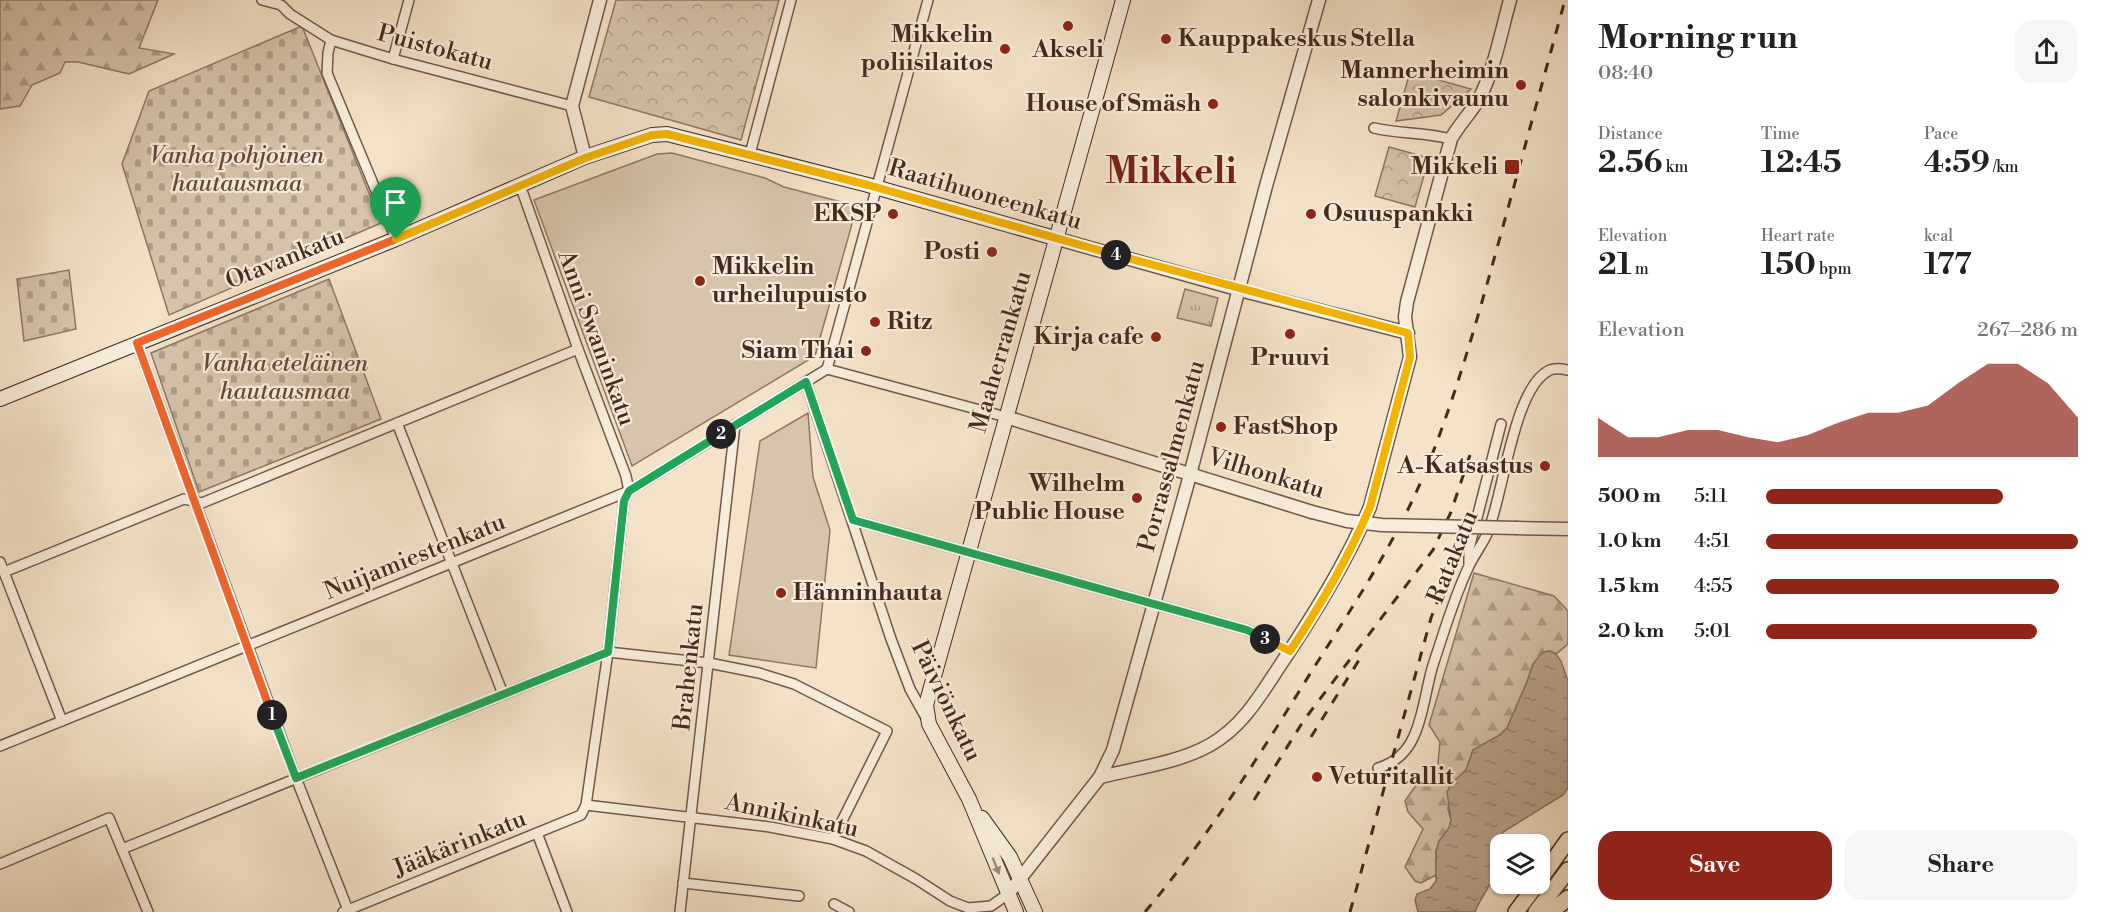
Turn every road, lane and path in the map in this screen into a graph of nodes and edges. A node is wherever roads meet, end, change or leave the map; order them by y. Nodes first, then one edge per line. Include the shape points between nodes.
1 (262, 0) edge
2 (409, 0) edge
3 (600, 0) edge
4 (791, 0) edge
5 (928, 0) edge
6 (1123, 0) edge
7 (1318, 0) edge
8 (1510, 0) edge
9 (282, 3) edge
10 (331, 40) junction
11 (393, 59) junction
12 (572, 106) junction
13 (1374, 128) dead end
14 (1451, 139) junction
15 (750, 154) junction
16 (585, 158) junction
17 (877, 188) junction
18 (522, 192) junction
19 (396, 239) junction
20 (1058, 239) junction
21 (1238, 289) junction
22 (1408, 333) junction
23 (139, 349) junction
24 (578, 349) junction
25 (827, 369) junction
26 (1568, 370) edge
27 (806, 382) junction
28 (0, 399) edge
29 (1006, 417) junction
30 (397, 423) junction
31 (1501, 424) dead end
32 (735, 425) junction
33 (1191, 473) junction
34 (629, 491) junction
35 (195, 502) junction
36 (853, 520) junction
37 (1566, 528) edge
38 (969, 553) junction
39 (0, 562) edge
40 (451, 563) junction
41 (1468, 567) junction
42 (4, 572) junction
43 (1153, 605) junction
44 (247, 646) junction
45 (1290, 651) junction
46 (608, 652) junction
47 (709, 663) junction
48 (502, 694) junction
49 (927, 717) junction
50 (62, 721) junction
51 (0, 746) edge
52 (1378, 768) dead end
53 (1100, 777) junction
54 (296, 778) junction
55 (969, 799) junction
56 (586, 805) junction
57 (692, 816) junction
58 (537, 833) junction
59 (833, 839) junction
60 (1568, 840) edge
61 (122, 849) junction
62 (0, 864) edge
63 (1550, 865) edge
64 (1568, 870) edge
65 (1021, 878) junction
66 (683, 883) junction
67 (1008, 894) junction
68 (1529, 894) edge
69 (799, 896) dead end
70 (1568, 898) edge
71 (834, 904) dead end
72 (984, 910) edge
73 (345, 911) edge
74 (148, 912) edge
75 (567, 912) edge
76 (680, 912) edge
77 (849, 912) edge
78 (1016, 912) edge
79 (1035, 912) edge
80 (1516, 912) edge
81 (1536, 912) edge
82 (1551, 912) edge

1 - 9 street, Puistokatu
2 - 11 street
3 - 12 street
4 - 15 street
5 - 17 street
6 - 20 main road, Maaherrankatu
7 - 21 street, Porrassalmenkatu
8 - 14 street via 1487,83
9 - 10 street, Puistokatu via 290,14
10 - 11 street, Puistokatu
10 - 19 street via 327,73
11 - 12 street, Puistokatu
12 - 16 street
13 - 14 street
14 - 22 street via 1407,302
15 - 16 main road, Raatihuoneenkatu via 667,134 652,135
15 - 17 main road, Raatihuoneenkatu
16 - 18 main road, Otavankatu
17 - 20 main road, Raatihuoneenkatu
17 - 25 street
18 - 19 main road, Otavankatu
18 - 24 street, Anni Swaninkatu
19 - 23 main road, Otavankatu
20 - 21 street, Raatihuoneenkatu
20 - 29 main road, Maaherrankatu
21 - 22 street, Raatihuoneenkatu
21 - 33 street, Porrassalmenkatu
22 - 45 street via 1410,357 1370,507
23 - 28 main road, Otavankatu
23 - 35 street
24 - 30 street
24 - 34 street, Anni Swaninkatu
25 - 27 street, Nuijamiestenkatu
25 - 29 street, Vilhonkatu
26 - 41 street, Ratakatu via 1551,369 1525,402 1488,533
27 - 32 street, Nuijamiestenkatu
27 - 36 street, Päiviönkatu
29 - 33 street, Vilhonkatu
29 - 38 main road, Maaherrankatu
30 - 35 street via 202,503
30 - 40 street
31 - 41 street via 1469,549
32 - 34 street, Nuijamiestenkatu
32 - 47 street, Brahenkatu
33 - 37 street, Vilhonkatu, bridge via 1347,521
33 - 43 street, Porrassalmenkatu
34 - 40 street, Nuijamiestenkatu
34 - 46 street via 624,501
35 - 42 street via 184,499
35 - 44 street
36 - 38 street
36 - 49 street, Päiviönkatu via 891,639 910,689
38 - 43 street
38 - 49 main road, Maaherrankatu via 926,705
39 - 42 street
40 - 44 street, Nuijamiestenkatu
40 - 48 street
41 - 52 street, Ratakatu via 1432,669 1414,736 1399,758
42 - 50 street
43 - 45 street via 1247,630
43 - 53 street, Porrassalmenkatu via 1115,744
44 - 50 street, Nuijamiestenkatu
44 - 54 street
45 - 53 street via 1240,722 1209,746
46 - 47 street
46 - 48 street
46 - 56 street
47 - 57 street, Brahenkatu
47 - 59 street via 794,684 887,730
48 - 54 street
49 - 55 main road, Päiviönkatu
50 - 51 street, Nuijamiestenkatu
53 - 65 street, Porrassalmenkatu
54 - 61 street
54 - 73 street via 344,899
55 - 65 main road, Päiviönkatu
55 -> 67 main road, Päiviönkatu
56 - 57 street, Annikinkatu
56 - 58 street, Jääkärinkatu via 581,815
57 - 59 street, Annikinkatu
57 - 66 street, Brahenkatu
58 - 73 street, Jääkärinkatu
58 - 75 street
59 - 72 street, Annikinkatu via 866,851 950,901
60 - 63 highway
61 - 62 street via 109,818
61 - 74 street
64 - 81 highway
65 - 67 street, Porrassalmenkatu
65 - 79 main road, Päiviönkatu
66 - 69 street
66 - 76 street, Brahenkatu
67 - 72 street, Annikinkatu
67 - 78 main road, Päiviönkatu
68 - 80 highway
70 - 82 highway
71 - 77 street

